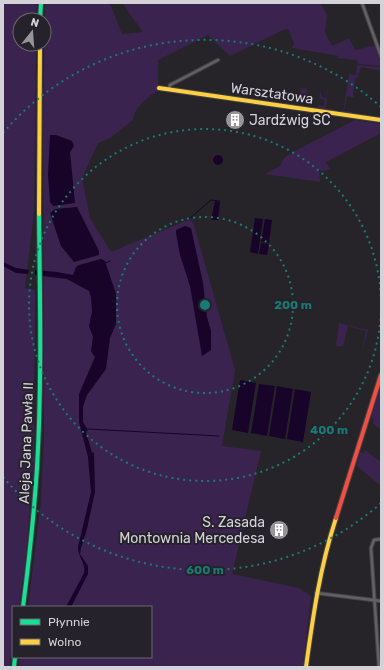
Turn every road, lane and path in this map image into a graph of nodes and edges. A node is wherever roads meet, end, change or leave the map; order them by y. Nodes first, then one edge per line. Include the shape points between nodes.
1 (362, 3) edge
2 (40, 52) edge
3 (381, 56) edge
4 (218, 60) dead end
5 (159, 88) dead end
6 (170, 89) junction
7 (381, 120) edge
8 (381, 375) edge
9 (381, 539) edge
10 (316, 593) junction
11 (381, 601) edge
12 (374, 602) junction
13 (23, 606) edge
14 (380, 646) edge
15 (306, 667) edge
16 (380, 667) edge

1 - 3 street
2 - 13 main road, Aleja Jana Pawła II via 38,456 33,532
4 - 6 street via 170,85
5 - 6 main road, Warsztatowa
6 - 7 main road, Warsztatowa
8 - 10 main road via 324,555
9 - 12 street via 374,540 372,545
10 - 12 street
10 - 15 main road
11 - 12 street
12 - 14 street
14 - 16 street

